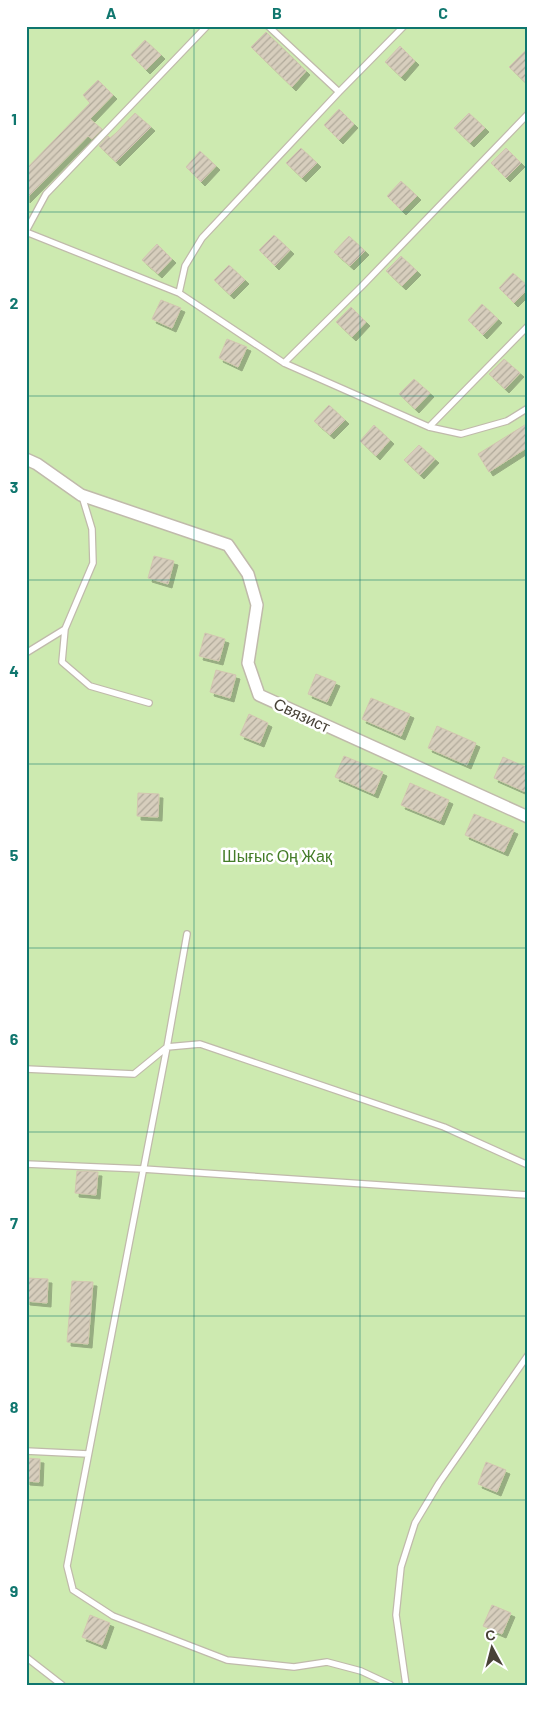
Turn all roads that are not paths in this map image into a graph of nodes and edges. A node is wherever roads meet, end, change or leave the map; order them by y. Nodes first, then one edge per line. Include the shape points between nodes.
1 (207, 26) edge
2 (268, 26) edge
3 (404, 26) edge
4 (339, 92) junction
5 (528, 114) edge
6 (26, 232) edge
7 (179, 293) junction
8 (528, 326) edge
9 (284, 364) junction
10 (528, 408) edge
11 (429, 427) junction
12 (26, 459) edge
13 (81, 495) junction
14 (65, 629) junction
15 (26, 653) edge
16 (150, 703) dead end
17 (528, 817) edge
18 (187, 934) dead end
19 (167, 1047) junction
20 (26, 1069) edge
21 (26, 1164) edge
22 (528, 1166) edge
23 (143, 1168) junction
24 (528, 1195) edge
25 (528, 1355) edge
26 (26, 1450) edge
27 (88, 1454) junction
28 (26, 1657) edge
29 (62, 1685) edge
30 (391, 1685) edge
31 (406, 1685) edge

1 - 6 lane via 46,194
2 - 4 lane
3 - 4 lane
4 - 7 lane via 202,238 185,266
5 - 9 lane
6 - 7 lane
7 - 9 lane
8 - 11 lane
9 - 11 lane
10 - 11 lane via 507,421 461,434
12 - 13 street, Связист
13 - 14 lane via 92,529 93,563
13 - 17 street, Связист via 228,545 248,574 257,605 248,663 259,695
14 - 15 lane
14 - 16 lane via 62,662 90,686
18 - 19 lane
19 - 20 lane via 134,1074
19 - 22 lane via 200,1044 444,1127
19 - 23 lane
21 - 23 lane
23 - 24 lane
23 - 27 lane
25 - 31 lane via 439,1483 415,1524 401,1567 396,1616
26 - 27 lane
27 - 30 lane via 67,1566 73,1590 112,1616 227,1660 294,1667 327,1662 361,1671
28 - 29 lane

